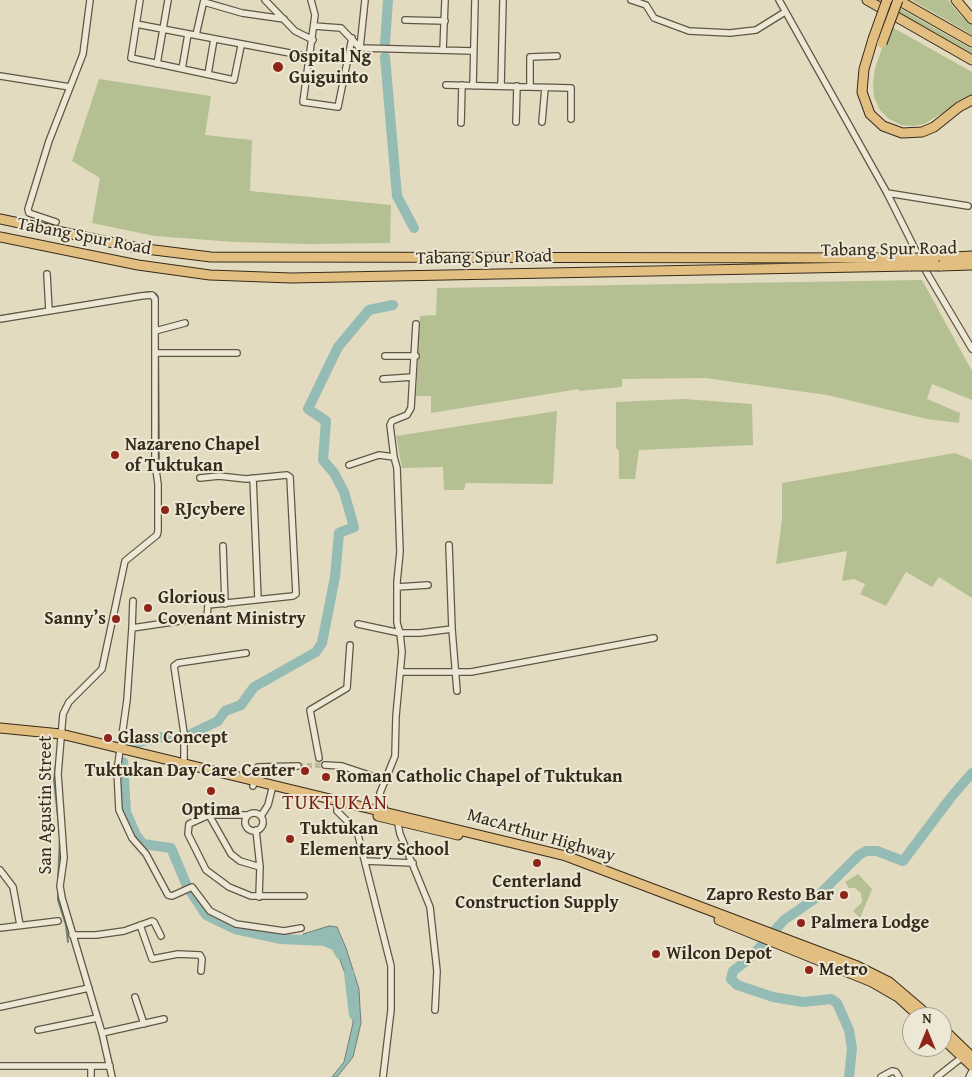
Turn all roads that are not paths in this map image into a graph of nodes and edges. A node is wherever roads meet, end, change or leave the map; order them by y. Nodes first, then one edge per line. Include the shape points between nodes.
1 (90, 0) edge
2 (140, 0) edge
3 (168, 0) edge
4 (265, 0) edge
5 (312, 0) edge
6 (365, 0) edge
7 (445, 0) edge
8 (475, 0) edge
9 (503, 0) edge
10 (631, 0) edge
11 (779, 0) edge
12 (868, 0) edge
13 (887, 0) edge
14 (898, 0) edge
15 (956, 0) edge
16 (204, 1) edge
17 (785, 12) junction
18 (972, 19) edge
19 (284, 20) junction
20 (405, 20) dead end
21 (445, 21) junction
22 (136, 24) junction
23 (314, 26) junction
24 (162, 28) junction
25 (188, 34) junction
26 (196, 35) junction
27 (352, 38) junction
28 (214, 39) junction
29 (313, 40) junction
30 (972, 42) edge
31 (882, 43) dead end
32 (241, 46) junction
33 (360, 48) junction
34 (444, 50) junction
35 (473, 51) junction
36 (557, 56) dead end
37 (311, 57) junction
38 (972, 60) edge
39 (157, 64) junction
40 (182, 69) junction
41 (208, 74) junction
42 (0, 76) edge
43 (446, 85) dead end
44 (462, 85) junction
45 (473, 86) junction
46 (501, 86) junction
47 (517, 86) junction
48 (70, 87) junction
49 (530, 87) junction
50 (544, 88) junction
51 (972, 100) edge
52 (571, 118) dead end
53 (516, 122) dead end
54 (542, 122) dead end
55 (461, 123) dead end
56 (887, 193) junction
57 (968, 206) dead end
58 (0, 219) edge
59 (56, 222) dead end
60 (0, 237) edge
61 (972, 256) edge
62 (910, 262) junction
63 (938, 262) junction
64 (972, 265) edge
65 (47, 274) dead end
66 (49, 310) junction
67 (0, 319) edge
68 (185, 324) dead end
69 (416, 324) dead end
70 (155, 331) junction
71 (972, 349) edge
72 (156, 353) junction
73 (237, 353) dead end
74 (385, 356) dead end
75 (416, 356) junction
76 (413, 377) junction
77 (383, 379) dead end
78 (394, 457) junction
79 (349, 465) dead end
80 (200, 478) dead end
81 (252, 478) junction
82 (449, 544) dead end
83 (223, 546) dead end
84 (428, 585) dead end
85 (397, 586) junction
86 (258, 599) junction
87 (133, 601) dead end
88 (225, 604) junction
89 (358, 624) dead end
90 (132, 628) junction
91 (452, 629) junction
92 (400, 633) junction
93 (654, 638) dead end
94 (350, 645) dead end
95 (246, 653) dead end
96 (400, 672) junction
97 (455, 672) junction
98 (457, 691) dead end
99 (0, 728) edge
100 (0, 734) edge
101 (61, 737) junction
102 (120, 752) junction
103 (319, 758) dead end
104 (325, 765) tunnel mouth
105 (183, 766) junction
106 (298, 766) tunnel mouth
107 (384, 780) junction
108 (253, 784) junction
109 (272, 788) junction
110 (337, 803) junction
111 (382, 813) junction
112 (209, 815) junction
113 (248, 815) junction
114 (260, 816) junction
115 (397, 818) junction
116 (256, 830) junction
117 (366, 861) junction
118 (413, 863) junction
119 (260, 867) junction
120 (0, 870) edge
121 (304, 896) dead end
122 (259, 897) junction
123 (58, 921) dead end
124 (20, 925) junction
125 (140, 925) junction
126 (0, 928) edge
127 (301, 928) dead end
128 (72, 935) junction
129 (161, 936) dead end
130 (772, 938) junction
131 (201, 971) dead end
132 (90, 988) junction
133 (135, 997) dead end
134 (0, 1007) edge
135 (908, 1007) edge
136 (919, 1007) edge
137 (435, 1010) dead end
138 (97, 1018) junction
139 (164, 1019) dead end
140 (144, 1024) junction
141 (38, 1030) dead end
142 (102, 1033) junction
143 (952, 1038) edge
144 (952, 1045) edge
145 (968, 1055) edge
146 (0, 1066) edge
147 (91, 1066) junction
148 (110, 1066) junction
149 (972, 1066) edge
150 (972, 1071) edge
151 (91, 1077) edge
152 (112, 1077) edge
153 (383, 1077) edge
154 (881, 1077) edge
155 (899, 1077) edge
156 (937, 1077) edge
157 (969, 1077) edge

1 - 48 street via 83,54
2 - 22 street
3 - 24 street
4 - 19 street
5 - 23 street
6 - 33 street
7 - 21 street
8 - 35 street
9 - 46 street
10 - 17 street via 646,5 654,18 689,31 730,33 756,30
11 - 17 street
12 - 38 highway
13 - 51 highway, bridge via 864,69 862,92 870,114 883,126 902,133 922,132
14 - 30 highway
14 - 31 highway, bridge
15 - 18 highway
16 - 19 street
16 - 26 street
17 - 56 street
19 - 29 street via 295,31
20 - 21 street
21 - 34 street
22 - 24 street
22 - 39 street via 131,58
23 - 27 street via 341,28
23 - 29 street
24 - 25 street
24 - 39 street
25 - 26 street
25 - 40 street
26 - 28 street
27 - 33 street
27 - 37 street via 338,107 303,102
28 - 32 street
28 - 41 street
29 - 37 street
32 - 37 street
32 - 41 street via 234,80
33 - 34 street
34 - 35 street
35 - 45 street
36 - 49 street via 530,57
39 - 40 street
40 - 41 street
42 - 48 street
43 - 44 street
44 - 45 street
44 - 55 street
45 - 46 street
46 - 47 street
47 - 49 street
47 - 53 street
48 - 59 street via 28,209 29,213
49 - 50 street
50 - 52 street via 571,88
50 - 54 street
56 - 57 street
56 - 71 street via 927,272
58 - 62 highway, Tabang Spur Road via 138,248 211,257
60 - 62 highway, Tabang Spur Road via 156,267 210,274 291,278
61 - 63 highway, Tabang Spur Road
62 - 63 highway, Tabang Spur Road, bridge
63 - 64 highway, Tabang Spur Road
65 - 66 street
66 - 67 street, San Agustin Street
66 - 70 street, San Agustin Street via 152,296 155,299
68 - 70 street
69 - 75 street
70 - 72 street, San Agustin Street
72 - 73 street
72 - 101 street, San Agustin Street via 158,531 125,560 102,669 65,708
74 - 75 street
75 - 76 street
76 - 77 street
76 - 78 street via 410,412 390,425
78 - 79 street via 371,456
78 - 85 street via 400,552
80 - 81 street
81 - 86 street
81 - 86 street via 290,477 296,594
82 - 91 street
83 - 88 street
84 - 85 street
85 - 92 street
86 - 88 street
87 - 90 street
88 - 90 street via 208,605 207,617
89 - 92 street
90 - 102 street
91 - 92 street
91 - 97 street
92 - 96 street
93 - 97 street via 497,668
94 - 103 street via 348,688 310,710
95 - 105 street via 178,662 174,666 184,733
96 - 97 street
96 - 107 street via 395,756
97 - 98 street
99 - 101 highway, MacArthur Highway
100 - 101 highway, MacArthur Highway
101 - 102 highway, MacArthur Highway
101 - 128 street, San Agustin Street via 58,774 64,858 60,886
102 - 105 highway, MacArthur Highway
102 - 127 street via 117,784 124,825 150,860 168,894 172,896 194,888 210,911 236,924 284,931
104 - 107 street via 342,766
105 - 108 highway, MacArthur Highway
106 - 108 street via 258,768
107 - 111 street via 380,793 384,807
108 - 109 highway, MacArthur Highway
109 - 110 highway, MacArthur Highway
109 - 114 street via 268,805
110 - 111 highway, MacArthur Highway
110 - 117 street via 337,811 358,831
111 - 115 highway, MacArthur Highway
112 - 113 street
112 - 119 street via 231,854 240,861
112 - 122 street via 187,828 206,870 229,887
113 - 114 street via 256,813
113 - 116 street via 246,826
114 - 116 street via 262,825
115 - 118 street
115 - 130 highway, MacArthur Highway via 566,856
116 - 119 street
117 - 118 street
117 - 153 street via 384,930 393,984
118 - 137 street via 431,915 437,971
119 - 122 street
120 - 124 street via 13,887
121 - 122 street
123 - 124 street
124 - 126 street
125 - 128 street via 124,931
125 - 129 street via 154,922
125 - 131 street via 152,959 178,954 200,955
128 - 132 street, San Agustin Street
130 - 135 highway, MacArthur Highway via 872,982
130 - 136 highway, MacArthur Highway via 875,974
132 - 134 street
132 - 138 street, San Agustin Street
133 - 140 street
138 - 141 street
138 - 142 street, San Agustin Street
139 - 140 street
140 - 142 street
142 - 148 street, San Agustin Street
143 - 145 highway
144 - 145 highway
145 - 149 highway
145 - 156 street
146 - 147 street
147 - 148 street
147 - 151 street
148 - 152 street, San Agustin Street
150 - 157 street
154 - 155 street via 892,1071

